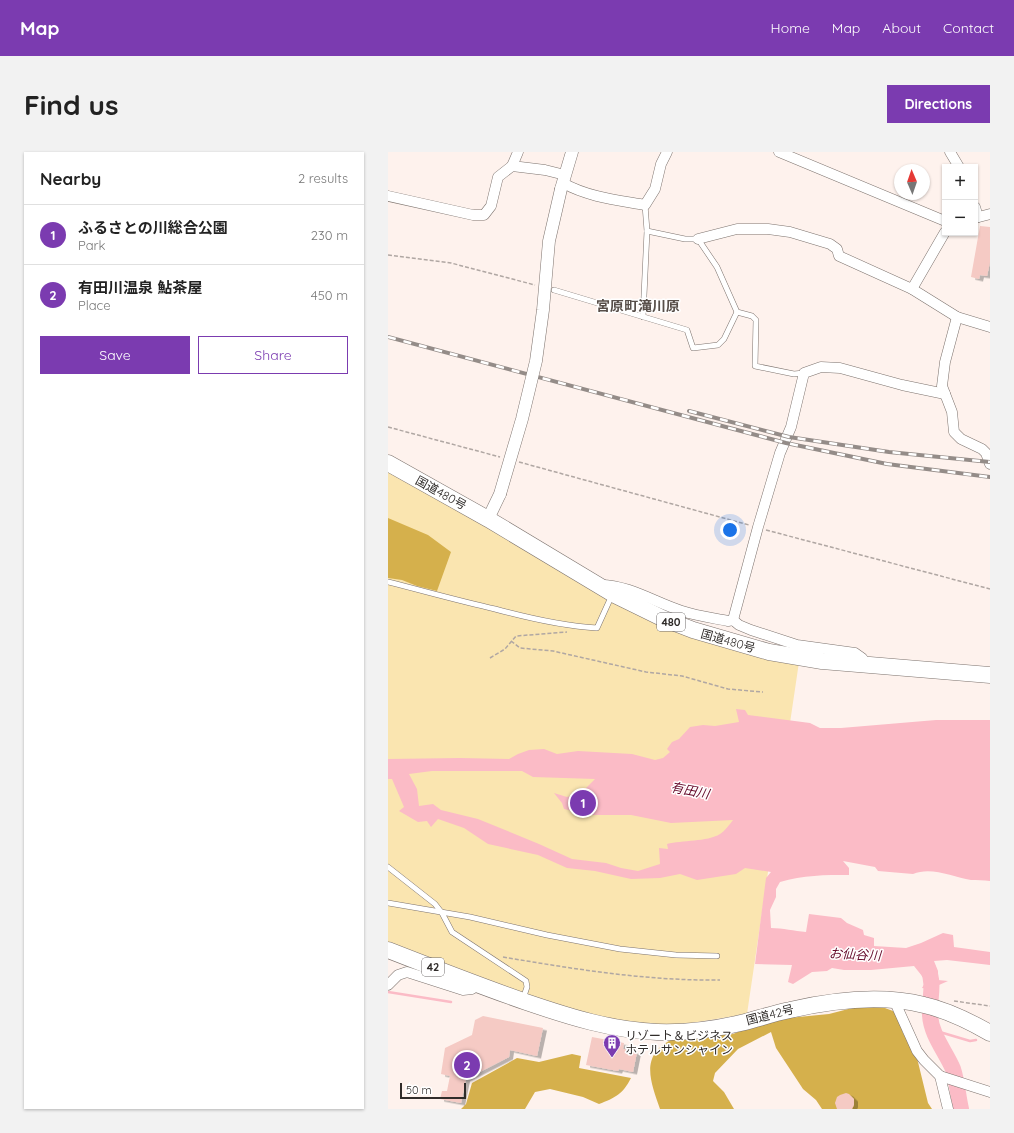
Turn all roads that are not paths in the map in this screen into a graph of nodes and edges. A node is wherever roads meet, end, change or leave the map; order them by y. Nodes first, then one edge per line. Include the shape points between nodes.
1 (518, 152) edge
2 (572, 152) edge
3 (667, 152) edge
4 (779, 152) edge
5 (950, 152) edge
6 (957, 164) edge
7 (512, 166) junction
8 (563, 182) junction
9 (388, 196) edge
10 (645, 205) junction
11 (990, 214) edge
12 (978, 218) edge
13 (942, 220) edge
14 (647, 231) junction
15 (943, 236) edge
16 (698, 238) junction
17 (912, 289) junction
18 (554, 290) road end
19 (737, 312) junction
20 (643, 317) junction
21 (957, 317) junction
22 (990, 327) edge
23 (804, 373) junction
24 (945, 394) junction
25 (388, 464) edge
26 (990, 464) edge
27 (488, 519) junction
28 (388, 582) edge
29 (598, 585) junction
30 (612, 594) junction
31 (733, 620) junction
32 (867, 665) junction
33 (990, 675) edge
34 (388, 867) edge
35 (388, 903) edge
36 (442, 913) junction
37 (388, 950) edge
38 (717, 956) dead end
39 (477, 984) junction
40 (388, 985) edge
41 (523, 1000) junction
42 (894, 1000) junction
43 (990, 1033) edge
44 (940, 1076) junction
45 (990, 1092) edge
46 (948, 1109) edge

1 - 7 street
2 - 8 street
3 - 10 street via 661,164 655,189
4 - 13 street
5 - 6 street
7 - 8 street via 545,170
7 - 9 street via 498,177 491,206 484,215 472,215
8 - 10 street via 589,194
8 - 27 street, bridge via 549,241 536,361 500,494
10 - 14 lane
11 - 12 street
14 - 16 lane via 685,239
14 - 20 lane
15 - 17 street
16 - 17 street via 737,229 790,232 830,244 837,249 839,256
16 - 19 lane via 716,267
17 - 21 street
18 - 20 lane
19 - 20 lane via 724,339 718,345 693,348 687,330
19 - 23 lane via 752,316 756,320 755,366 794,374
21 - 22 street
21 - 24 street via 945,362 942,386
23 - 24 street via 821,368 840,368
23 - 31 street via 791,427 780,453
24 - 26 street via 952,412 954,432 961,439 982,449
25 - 27 highway, 国道480号 / 480
27 - 29 highway, 国道480号 / 480
28 - 30 lane via 529,618 597,628
29 - 30 highway, 国道480号 / 480
29 - 31 street via 614,586 683,612
30 - 32 highway, 国道480号 / 480 via 662,618 746,646 822,661
31 - 32 street via 751,630 797,645 855,653
32 - 33 highway, 国道480号 / 480
34 - 36 lane
35 - 36 lane
36 - 38 lane via 620,949 661,954
36 - 41 lane via 452,932 526,981
37 - 39 highway, 国道42号 / 42
39 - 40 street via 472,989 462,990 407,972 394,978
39 - 41 highway, 国道42号 / 42
41 - 42 highway, 国道42号 / 42 via 604,1026 659,1032 728,1025 825,1003
42 - 43 highway, 国道42号 / 42 via 937,1008
42 - 44 street via 917,1051
44 - 45 street
44 - 46 street

